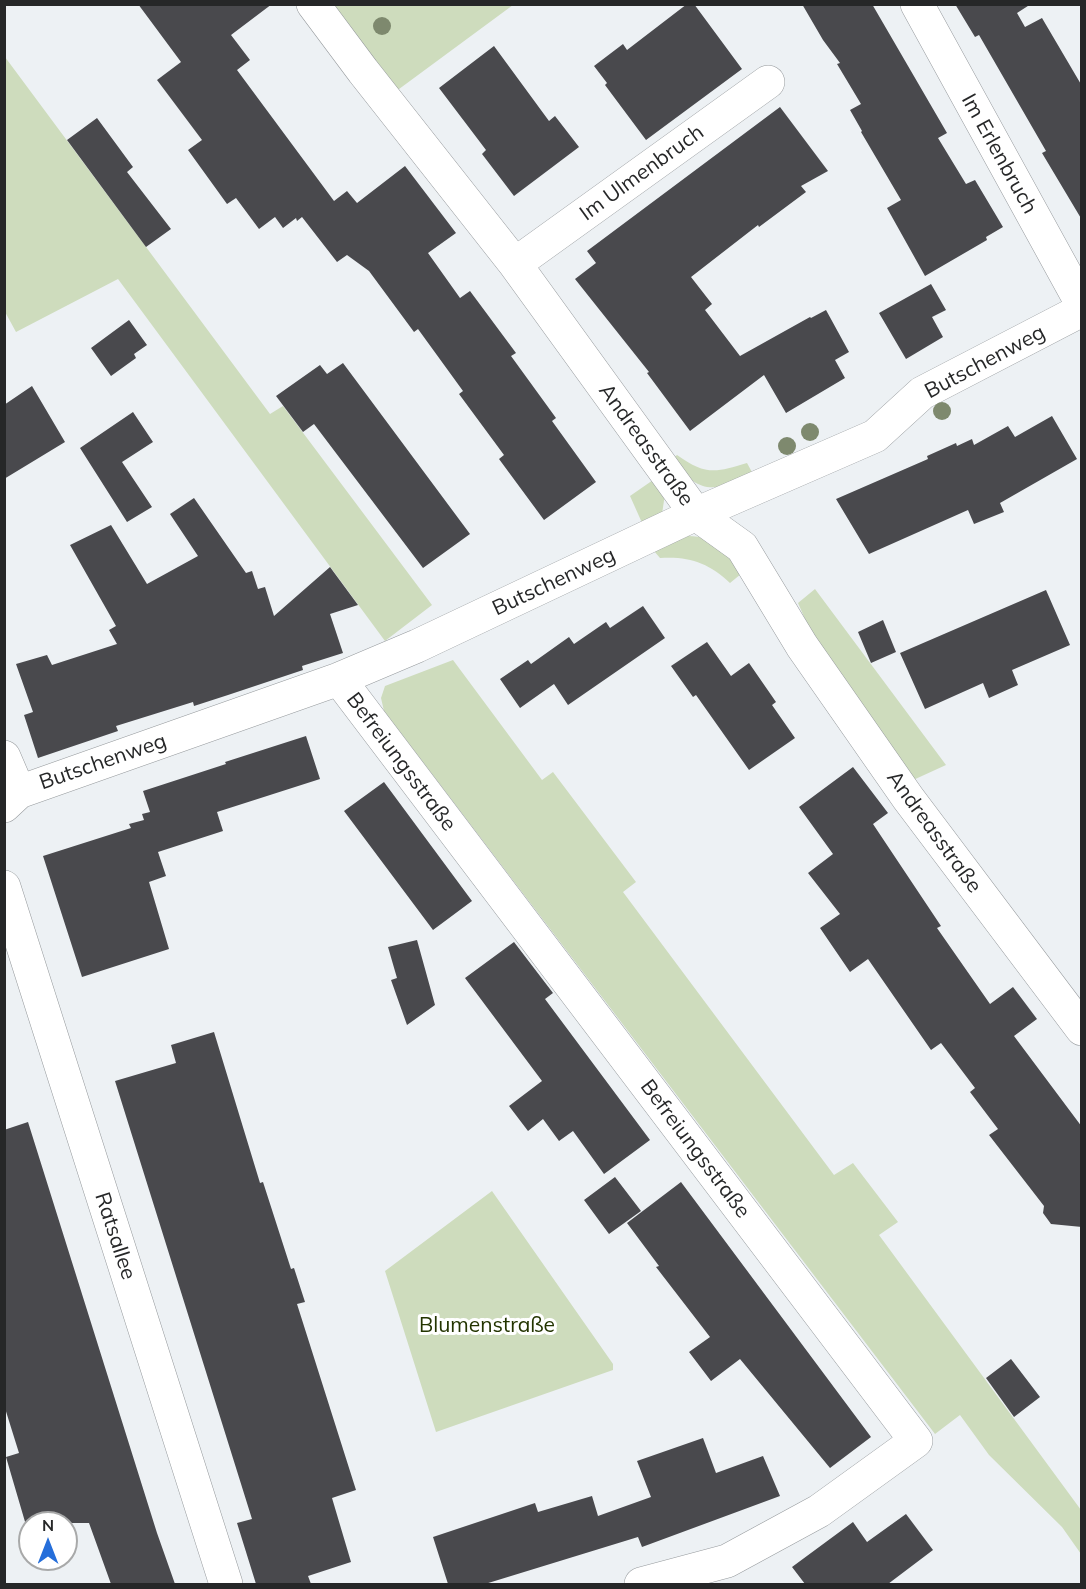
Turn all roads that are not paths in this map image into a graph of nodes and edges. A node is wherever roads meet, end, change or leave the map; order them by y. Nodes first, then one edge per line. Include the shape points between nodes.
1 (313, 4) edge
2 (917, 4) edge
3 (768, 82) dead end
4 (515, 264) junction
5 (1082, 304) edge
6 (1082, 310) edge
7 (696, 514) junction
8 (339, 679) junction
9 (4, 757) edge
10 (11, 799) edge
11 (4, 886) edge
12 (1082, 1029) edge
13 (735, 1573) edge
14 (226, 1584) edge
15 (641, 1584) edge

1 - 4 street, Andreasstraße
2 - 5 street, Im Erlenbruch
3 - 4 street, Im Ulmenbruch
4 - 7 street, Andreasstraße
6 - 7 street, Butschenweg via 922,393 875,436
7 - 8 street, Butschenweg
7 - 12 street, Andreasstraße via 742,547 802,646 888,769
8 - 10 street, Butschenweg
8 - 13 street, Befreiungsstraße via 916,1441
9 - 10 street
11 - 14 street, Ratsallee
13 - 15 street

